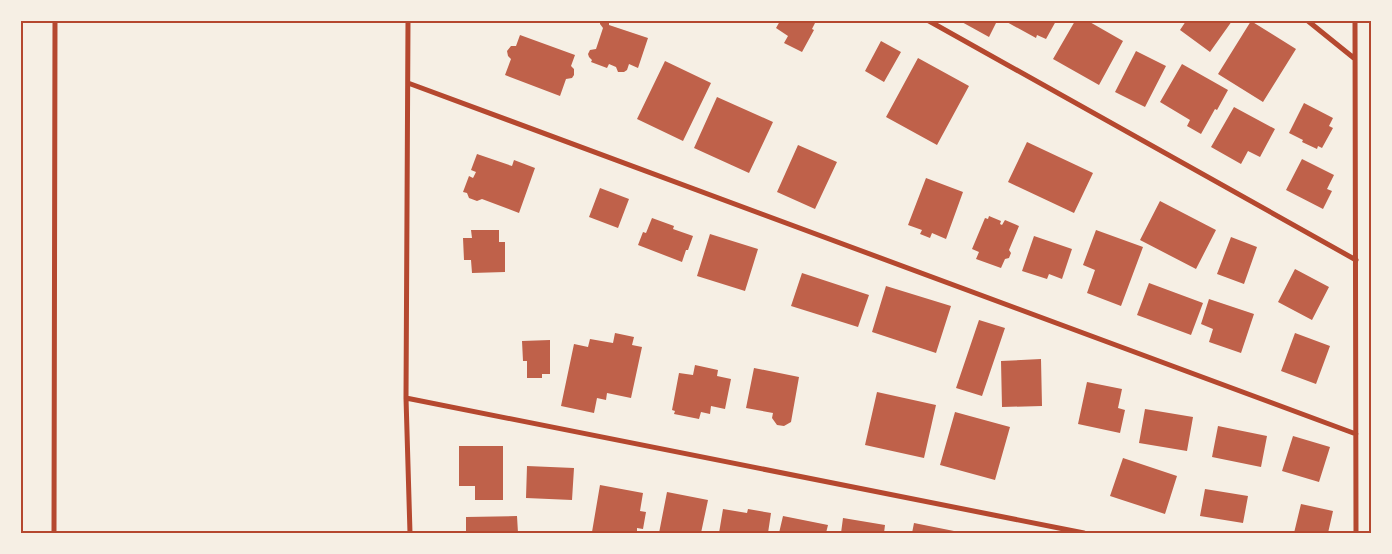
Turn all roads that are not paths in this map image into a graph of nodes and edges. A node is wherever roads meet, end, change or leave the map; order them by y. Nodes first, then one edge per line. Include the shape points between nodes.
1 (54, 21) edge
2 (408, 21) edge
3 (929, 21) edge
4 (1308, 21) edge
5 (1355, 21) edge
6 (1355, 59) junction
7 (408, 83) junction
8 (1356, 260) junction
9 (406, 398) junction
10 (1356, 434) junction
11 (54, 533) edge
12 (410, 533) edge
13 (1084, 533) edge
14 (1356, 533) edge

1 - 11 street
2 - 7 street
3 - 8 street
4 - 6 street
5 - 6 street
6 - 8 street
7 - 9 street
7 - 10 street
8 - 10 street
9 - 12 street
9 - 13 street
10 - 14 street

